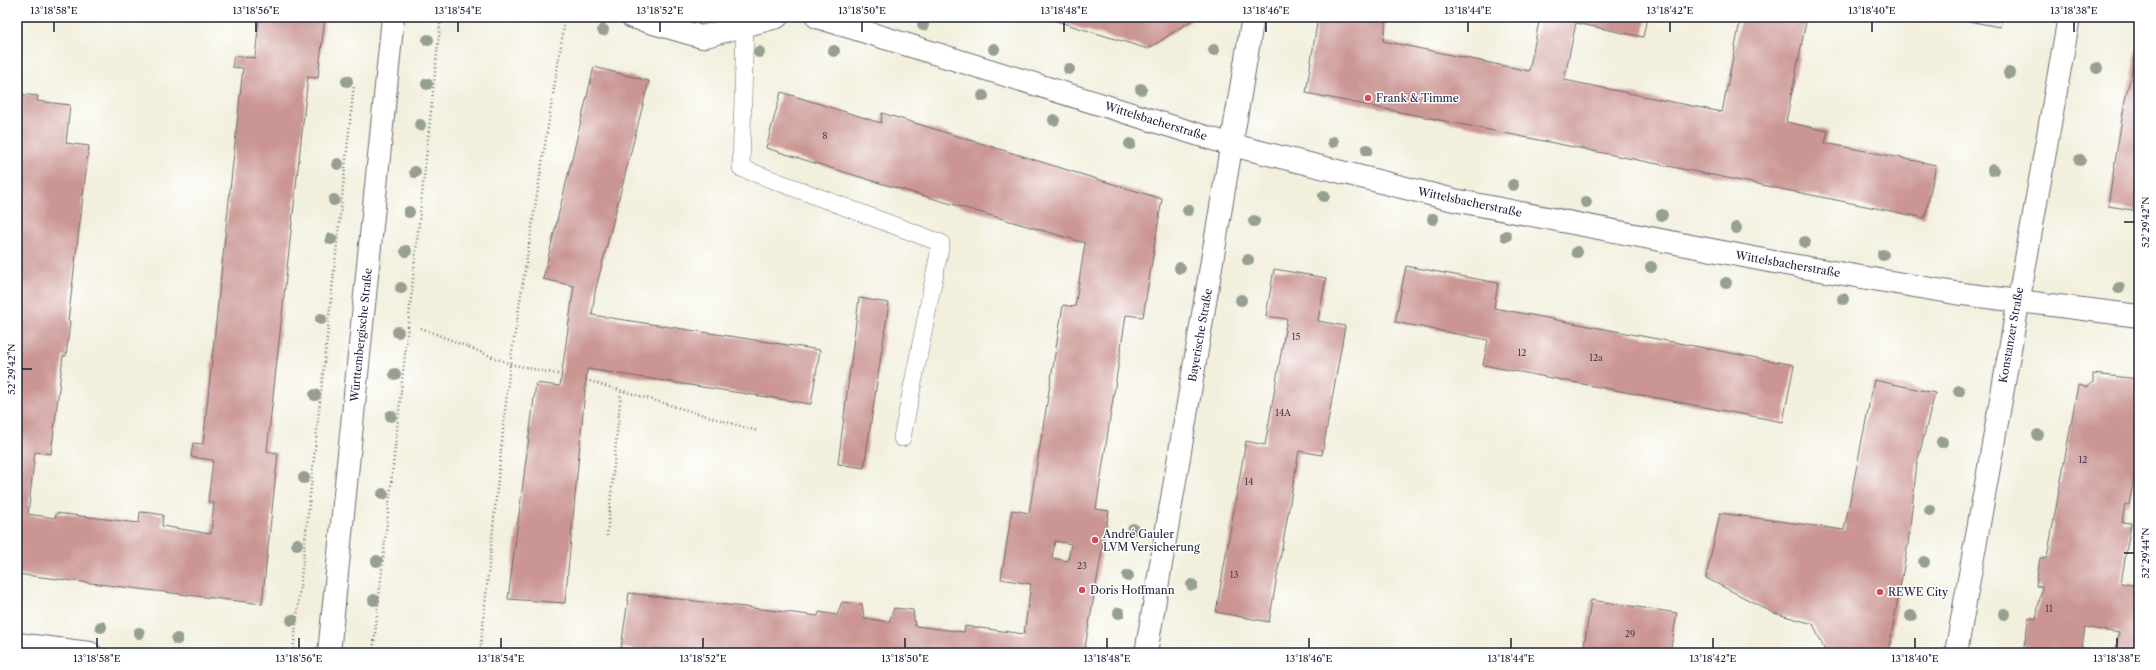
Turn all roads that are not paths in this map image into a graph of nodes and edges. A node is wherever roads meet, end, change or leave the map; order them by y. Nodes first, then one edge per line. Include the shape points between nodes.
1 (392, 17) edge
2 (632, 17) edge
3 (777, 17) edge
4 (817, 17) edge
5 (1253, 17) edge
6 (2069, 17) edge
7 (745, 26) junction
8 (1232, 145) junction
9 (2017, 302) junction
10 (2139, 316) edge
11 (902, 438) dead end
12 (17, 644) edge
13 (90, 653) edge
14 (329, 653) edge
15 (1146, 653) edge
16 (1956, 653) edge

1 - 14 street, Württembergische Straße
2 - 7 street via 702,37
3 - 7 street
4 - 8 street, Wittelsbacherstraße
5 - 8 street, Bayerische Straße
6 - 9 street, Konstanzer Straße
7 - 11 lane via 741,168 941,243
8 - 9 street, Wittelsbacherstraße via 1462,201 1774,262
8 - 15 street, Bayerische Straße
9 - 10 street, Wittelsbacherstraße
9 - 16 street, Konstanzer Straße
12 - 13 street

